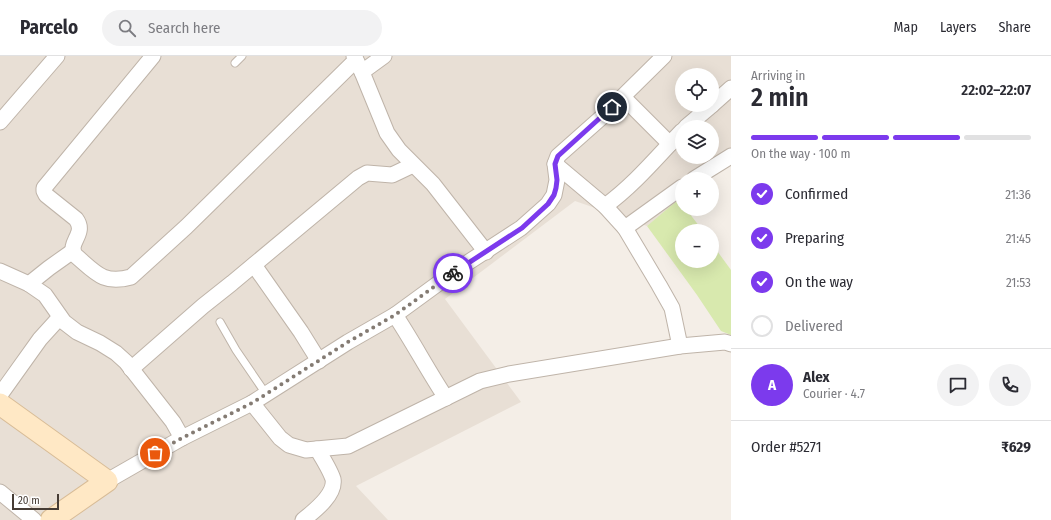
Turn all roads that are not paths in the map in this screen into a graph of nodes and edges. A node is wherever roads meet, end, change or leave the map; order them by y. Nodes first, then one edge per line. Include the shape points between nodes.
1 (57, 56) edge
2 (153, 56) edge
3 (242, 56) edge
4 (384, 56) edge
5 (664, 56) edge
6 (235, 63) dead end
7 (357, 63) edge
8 (731, 88) edge
9 (622, 97) junction
10 (719, 99) edge
11 (704, 112) edge
12 (694, 120) edge
13 (0, 122) edge
14 (675, 139) edge
15 (670, 144) junction
16 (731, 156) edge
17 (555, 164) junction
18 (413, 165) junction
19 (705, 172) edge
20 (675, 192) edge
21 (605, 206) junction
22 (625, 228) junction
23 (73, 252) junction
24 (486, 252) junction
25 (254, 265) junction
26 (0, 271) edge
27 (29, 284) junction
28 (395, 315) junction
29 (60, 317) junction
30 (220, 322) dead end
31 (731, 344) edge
32 (680, 346) junction
33 (319, 361) junction
34 (131, 369) junction
35 (266, 394) junction
36 (0, 395) edge
37 (446, 398) junction
38 (252, 403) junction
39 (0, 404) edge
40 (182, 438) junction
41 (318, 449) junction
42 (107, 480) junction
43 (0, 492) edge
44 (310, 518) edge
45 (34, 520) edge
46 (51, 520) edge

1 - 13 street
2 - 23 street via 44,188 46,195 80,224
3 - 6 lane
4 - 7 street
5 - 9 street
7 - 18 street via 388,132 399,150
7 - 23 street via 131,277 119,281 108,280 98,275
8 - 10 street
9 - 15 street
9 - 17 street via 563,150
11 - 12 street
14 - 15 street
15 - 21 street via 623,193
16 - 19 street
17 - 21 street
17 - 24 street via 556,188 548,204 522,228
18 - 24 street via 433,184
18 - 25 street via 392,175 367,173 358,178
20 - 22 street
21 - 22 street
22 - 32 street via 672,308
23 - 27 street
24 - 28 street
25 - 33 street
25 - 34 street
26 - 27 street
27 - 29 street via 45,295
28 - 33 street
28 - 37 street
29 - 34 street via 77,332 116,353
29 - 36 street via 40,339
30 - 35 lane
31 - 32 street via 725,342
32 - 37 street via 509,374 480,381
33 - 35 street
34 - 40 street via 173,422
35 - 38 street
37 - 41 street via 348,446
38 - 40 street
38 - 41 street via 280,438 289,445 306,450
39 - 42 street
40 - 42 street
41 - 44 street via 333,480 332,489
42 - 46 street
43 - 45 street

